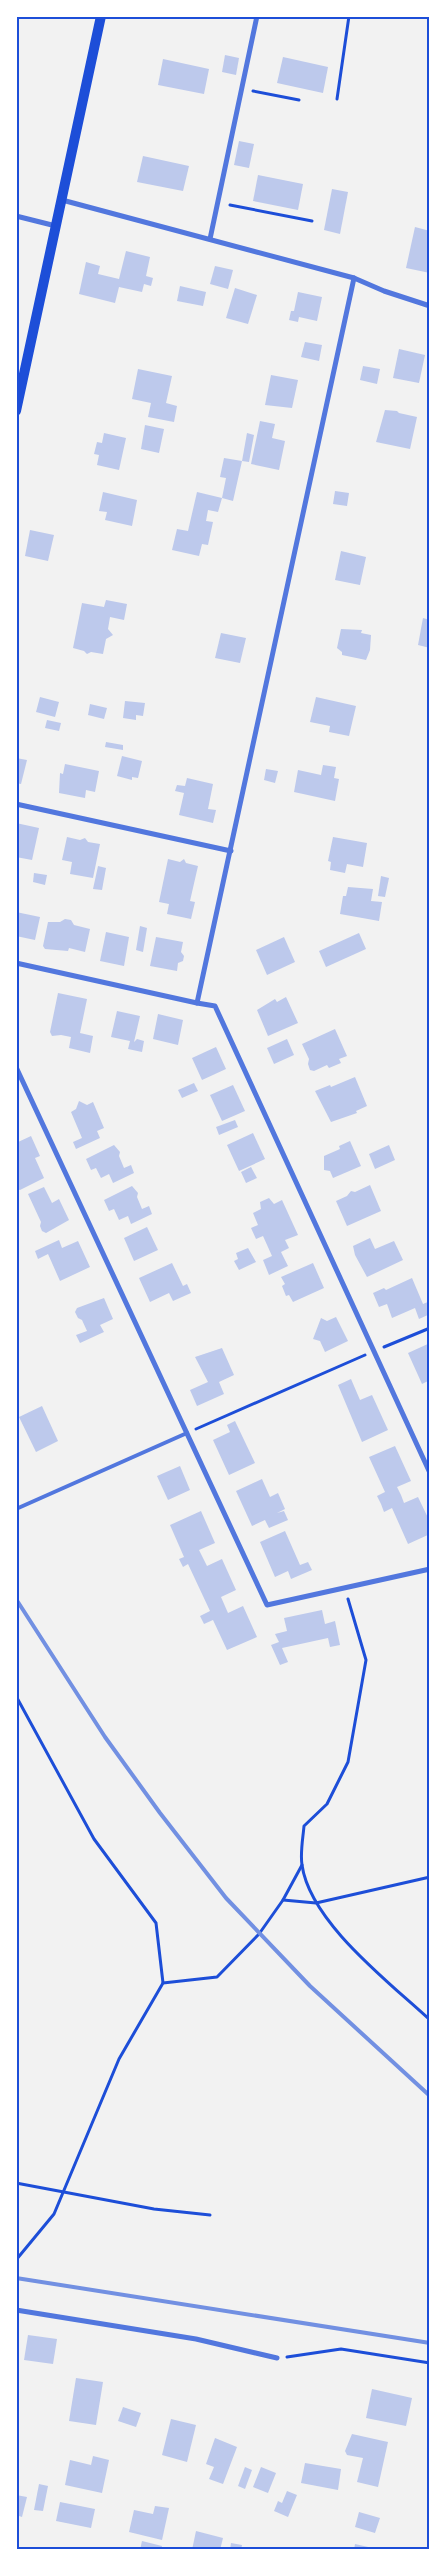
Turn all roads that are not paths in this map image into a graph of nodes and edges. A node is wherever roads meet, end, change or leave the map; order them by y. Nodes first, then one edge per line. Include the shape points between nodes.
1 (101, 16) edge
2 (257, 16) edge
3 (62, 200) junction
4 (16, 216) edge
5 (56, 226) junction
6 (210, 240) junction
7 (354, 278) junction
8 (430, 306) edge
9 (16, 411) edge
10 (16, 804) edge
11 (231, 851) junction
12 (16, 963) edge
13 (197, 1003) junction
14 (16, 1067) edge
15 (186, 1433) junction
16 (430, 1473) edge
17 (16, 1509) edge
18 (430, 1569) edge
19 (16, 2310) edge
20 (277, 2358) road end

1 - 3 main road
2 - 6 street
3 - 5 main road
3 - 6 street
4 - 5 street
5 - 9 main road
6 - 7 street
7 - 8 street
7 - 11 street
10 - 11 street
11 - 13 street
12 - 13 street
13 - 16 street via 215,1006
14 - 15 street
15 - 17 lane
15 - 18 street via 267,1605
19 - 20 street via 196,2339

